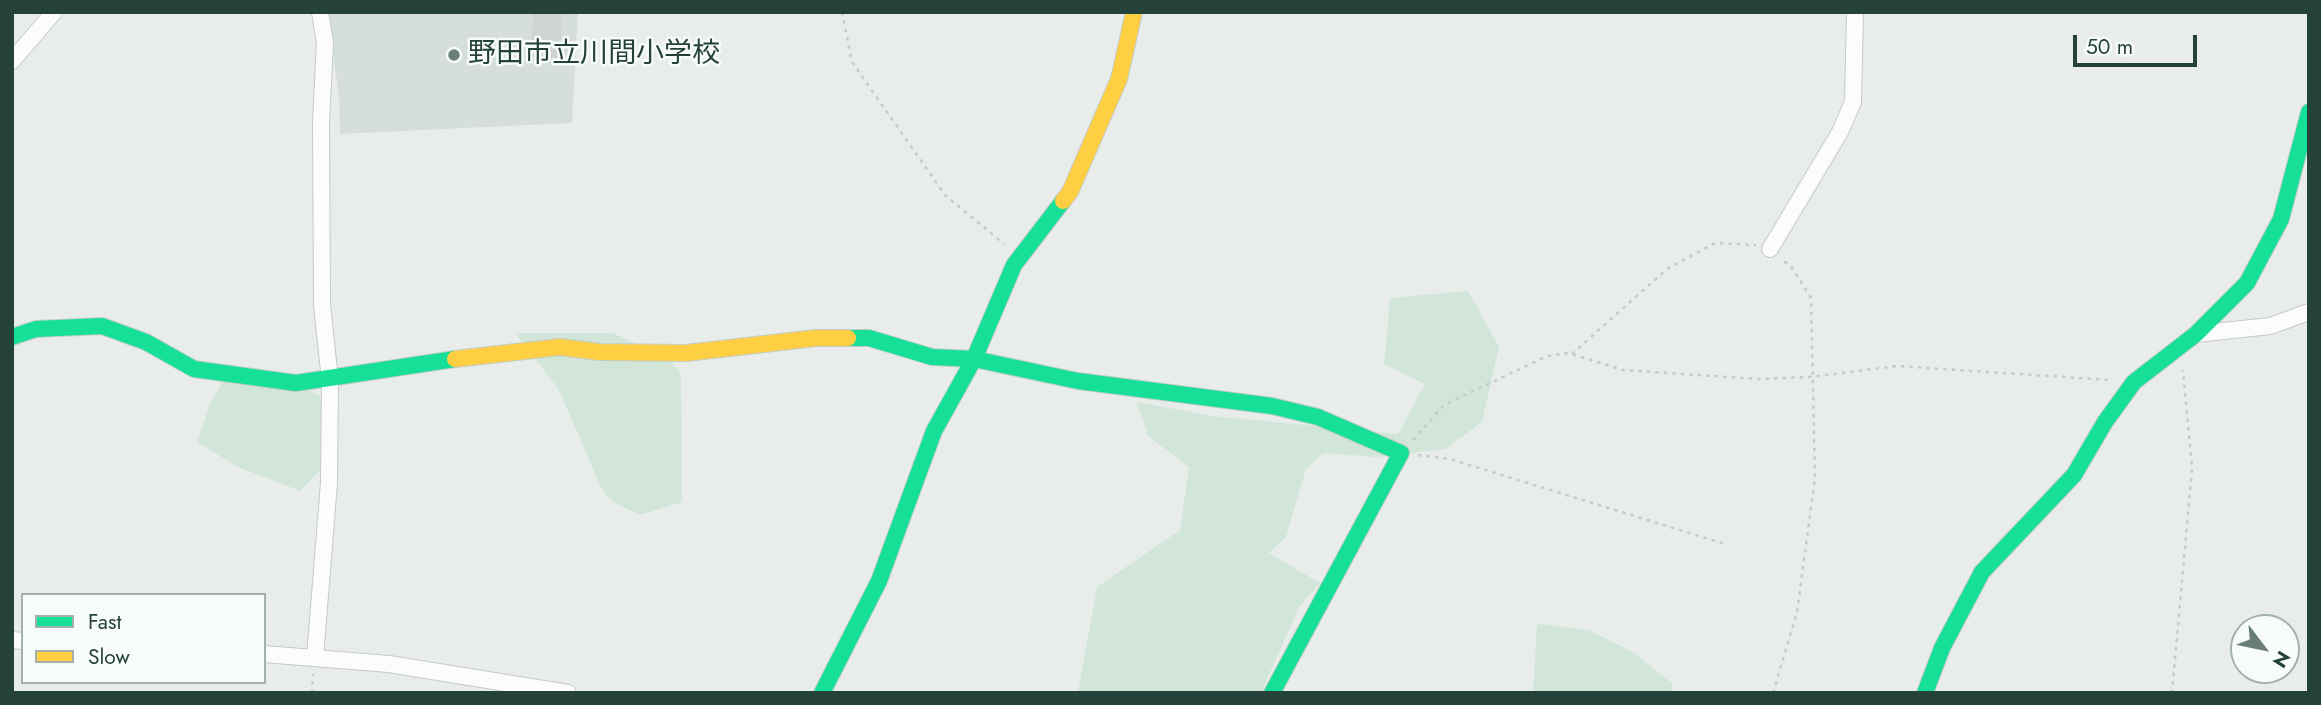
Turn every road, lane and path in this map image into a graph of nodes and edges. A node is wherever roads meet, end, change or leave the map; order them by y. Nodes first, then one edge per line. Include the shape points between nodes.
1 (54, 12) edge
2 (320, 12) edge
3 (842, 12) edge
4 (1134, 12) edge
5 (1856, 12) edge
6 (12, 61) edge
7 (2309, 112) edge
8 (1770, 248) junction
9 (1020, 257) junction
10 (2309, 312) edge
11 (2196, 334) junction
12 (12, 337) edge
13 (2181, 346) junction
14 (1572, 354) junction
15 (974, 359) junction
16 (1811, 377) junction
17 (330, 380) junction
18 (2134, 382) junction
19 (1401, 453) junction
20 (1725, 544) dead end
21 (266, 654) edge
22 (314, 657) junction
23 (568, 693) edge
24 (822, 693) edge
25 (1272, 693) edge
26 (1773, 693) edge
27 (1924, 693) edge
28 (2172, 693) edge

1 - 6 street
2 - 17 street via 325,43 322,305
3 - 9 path via 852,62 945,195
4 - 9 street via 1119,79 1070,192
5 - 8 street via 1853,102 1840,132
7 - 11 street via 2281,219 2247,283
8 - 14 path via 1743,242 1715,243 1667,269
8 - 16 path via 1793,269 1811,298
9 - 15 street
10 - 11 street via 2270,326
11 - 13 street
12 - 17 street via 36,328 102,326 146,342 194,369 296,383
13 - 18 street
13 - 28 path via 2192,468
14 - 16 path via 1623,370 1758,379
14 - 19 path via 1547,356 1444,405
15 - 17 street via 932,357 869,338 816,338 686,354 548,348 475,355
15 - 19 street via 1078,381 1318,416
15 - 24 street via 934,431 879,581
16 - 18 path via 1898,366
16 - 26 path via 1815,478 1797,612
17 - 22 street via 329,482
18 - 27 street via 2074,475 1982,572
19 - 20 path via 1450,459
19 - 25 street
21 - 22 street
22 - 23 street via 389,664

